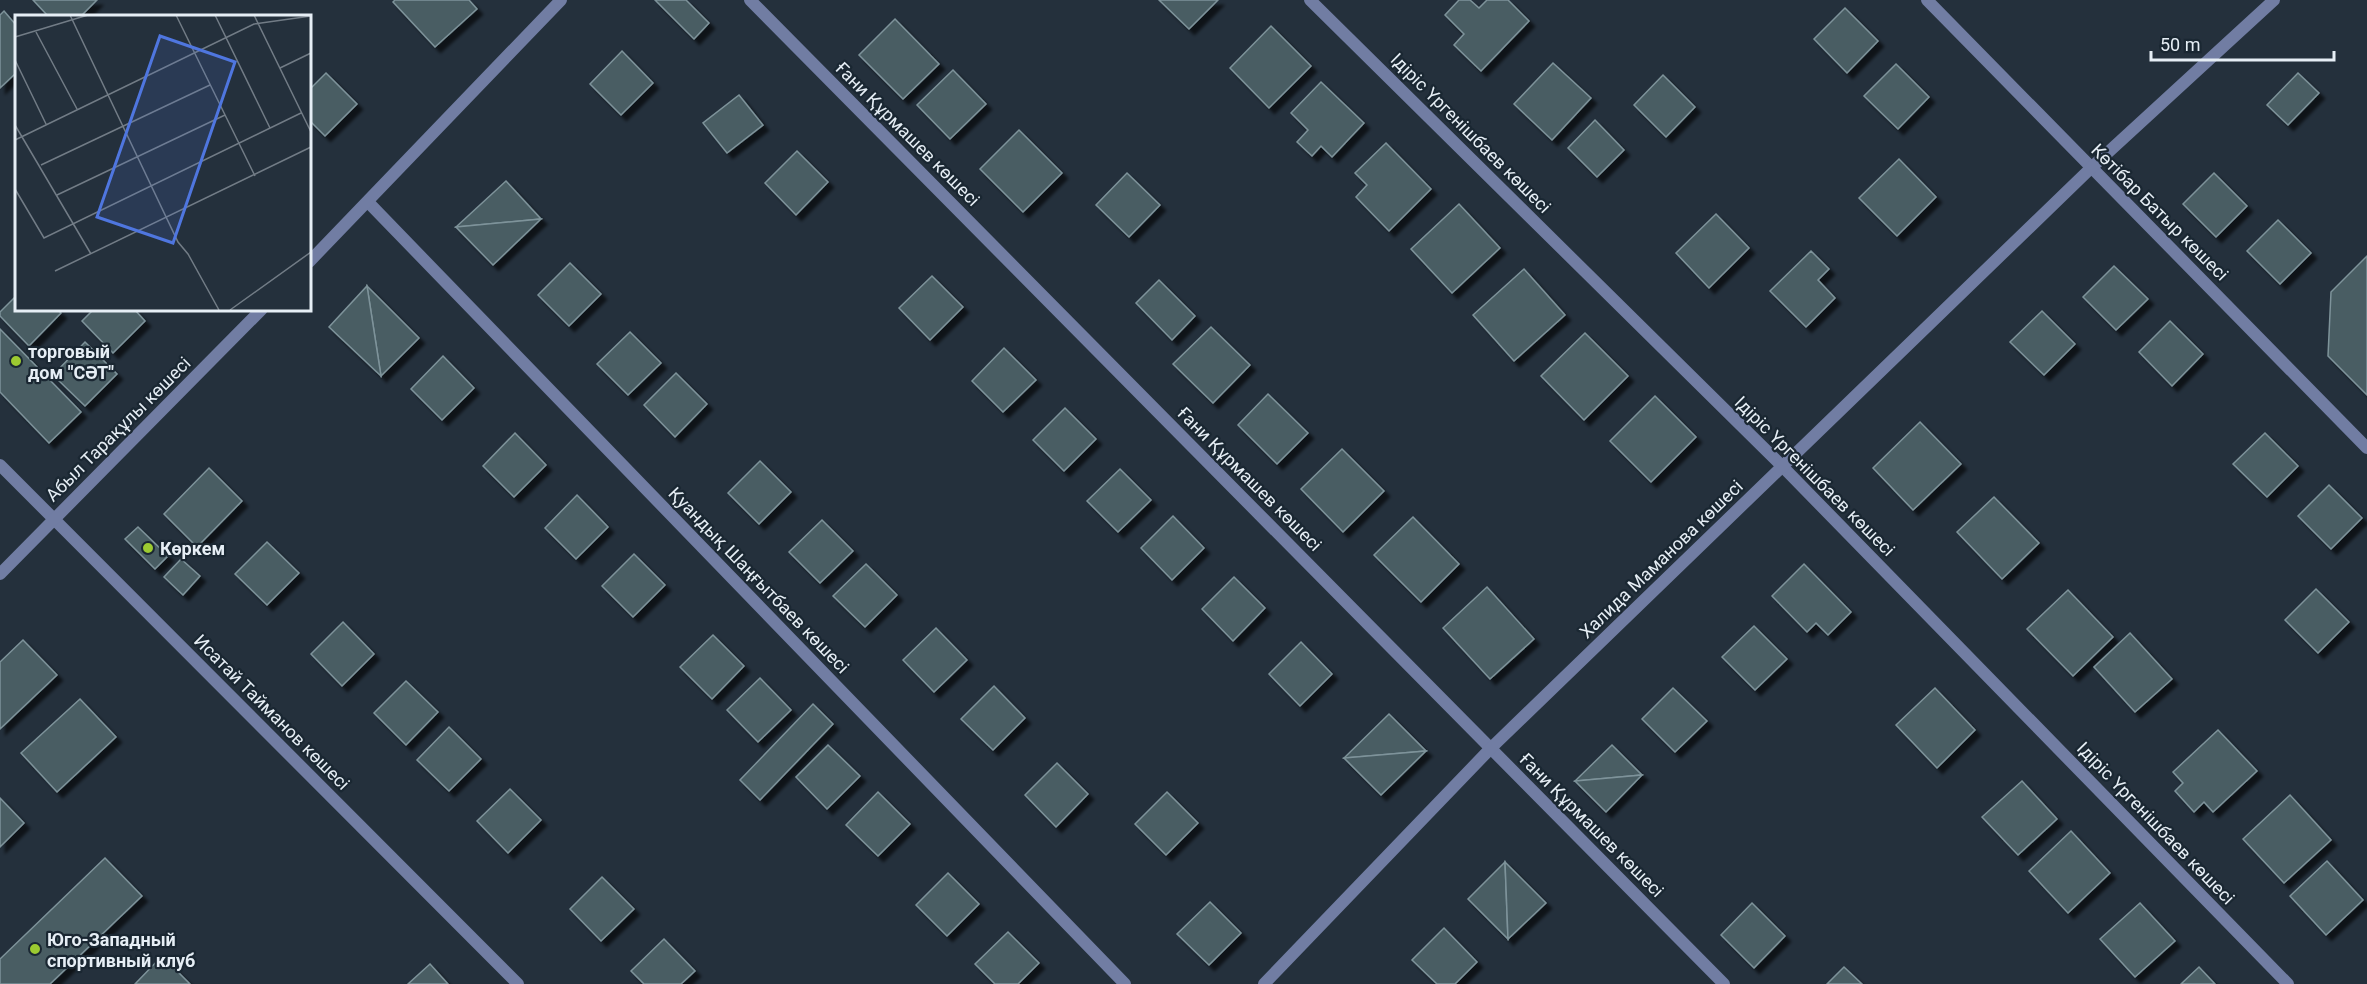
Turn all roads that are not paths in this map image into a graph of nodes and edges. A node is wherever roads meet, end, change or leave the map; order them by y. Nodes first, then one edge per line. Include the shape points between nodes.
1 (561, 0) edge
2 (750, 0) edge
3 (1310, 0) edge
4 (1928, 0) edge
5 (2274, 0) edge
6 (2091, 168) junction
7 (368, 202) junction
8 (310, 261) edge
9 (261, 310) edge
10 (2367, 448) edge
11 (0, 465) edge
12 (1782, 466) junction
13 (55, 519) junction
14 (0, 574) edge
15 (1491, 748) junction
16 (518, 984) edge
17 (1125, 984) edge
18 (1264, 984) edge
19 (1724, 984) edge
20 (2288, 984) edge

1 - 7 street
2 - 15 street, Ғани Құрмашев көшесі
3 - 12 street, Ідіріс Үргенішбаев көшесі
4 - 6 street, Көтібар Батыр көшесі
5 - 6 street, Халида Маманова көшесі
6 - 10 street, Көтібар Батыр көшесі
6 - 12 street, Халида Маманова көшесі
7 - 8 street
7 - 17 street, Қуандық Шаңғытбаев көшесі
9 - 13 street, Абыл Тарақұлы көшесі
11 - 13 street, Исатай Тайманов көшесі
12 - 15 street, Халида Маманова көшесі
12 - 20 street, Ідіріс Үргенішбаев көшесі
13 - 14 street, Абыл Тарақұлы көшесі
13 - 16 street, Исатай Тайманов көшесі
15 - 18 street, Халида Маманова көшесі
15 - 19 street, Ғани Құрмашев көшесі

